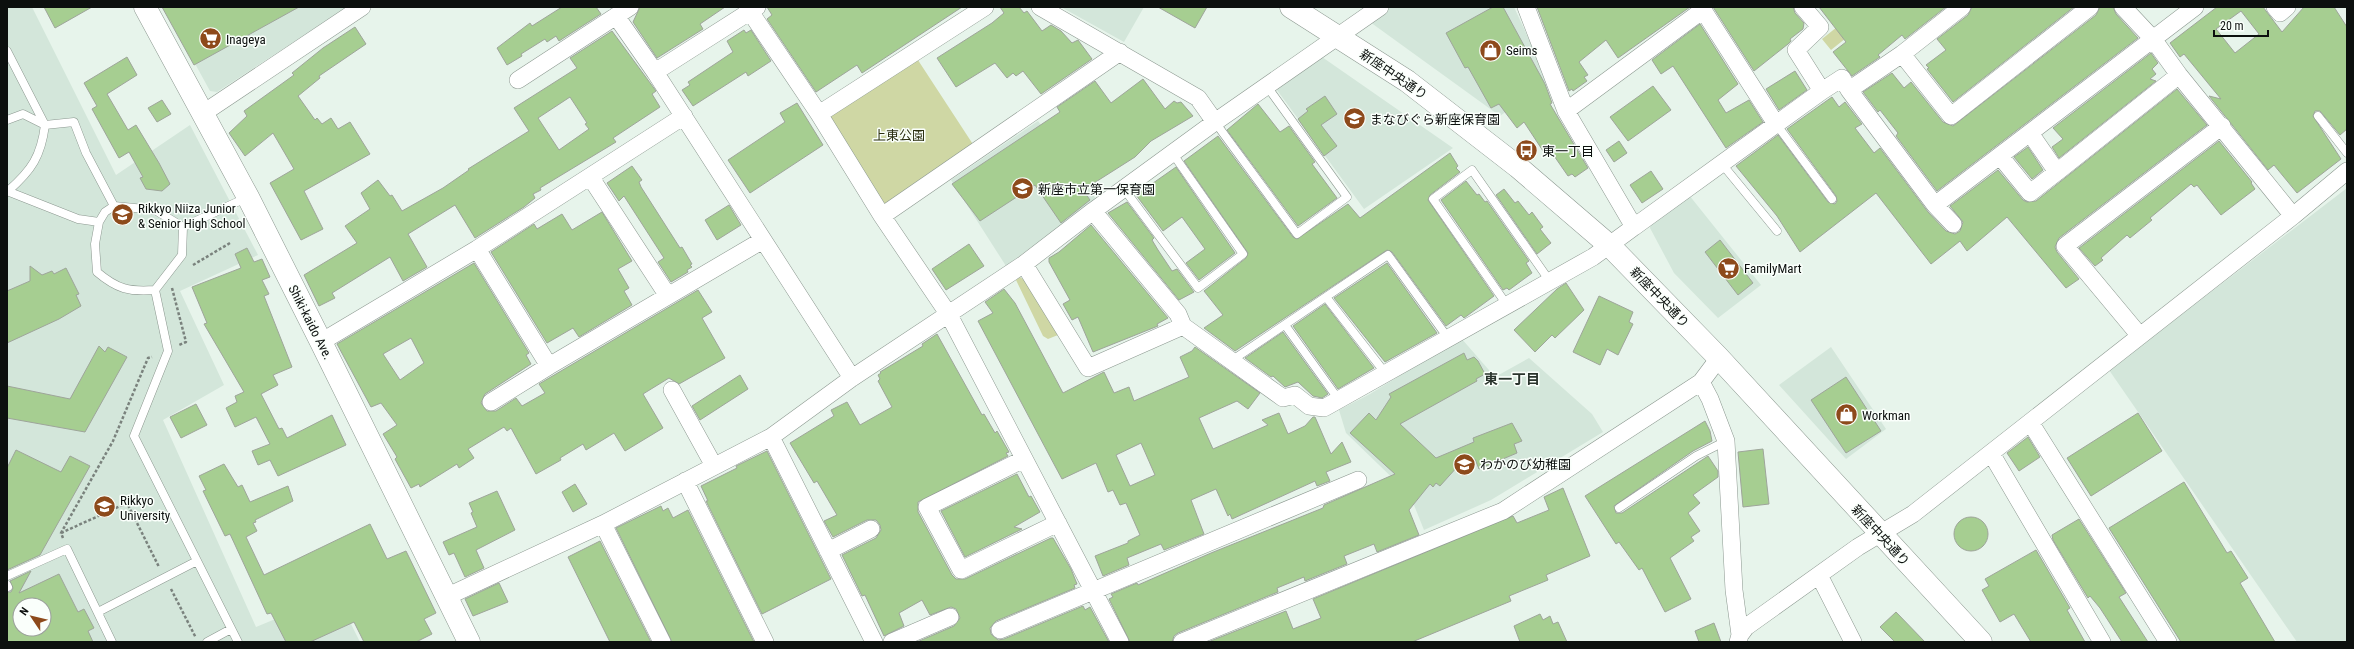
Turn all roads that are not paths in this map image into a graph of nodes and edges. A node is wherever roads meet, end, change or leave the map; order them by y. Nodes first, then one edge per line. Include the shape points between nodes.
1 (145, 7) edge
2 (362, 7) edge
3 (630, 7) edge
4 (985, 7) edge
5 (1040, 7) edge
6 (1291, 7) edge
7 (1380, 7) edge
8 (1526, 7) edge
9 (1803, 7) edge
10 (1962, 7) edge
11 (2090, 7) edge
12 (2123, 7) edge
13 (2195, 7) edge
14 (2275, 7) edge
15 (2287, 7) edge
16 (752, 8) edge
17 (616, 16) junction
18 (1338, 36) junction
19 (2153, 39) junction
20 (7, 50) edge
21 (1120, 52) junction
22 (1902, 54) junction
23 (655, 72) junction
24 (2179, 75) junction
25 (518, 80) dead end
26 (1266, 86) junction
27 (1849, 90) junction
28 (1822, 91) junction
29 (1566, 111) junction
30 (202, 114) junction
31 (819, 114) junction
32 (684, 116) junction
33 (2318, 116) dead end
34 (7, 120) edge
35 (1216, 122) junction
36 (1776, 124) junction
37 (45, 125) junction
38 (2222, 126) junction
39 (2030, 133) junction
40 (2347, 153) edge
41 (1173, 154) junction
42 (2000, 156) junction
43 (1722, 164) junction
44 (2347, 171) edge
45 (2057, 172) junction
46 (591, 178) junction
47 (1124, 189) junction
48 (7, 191) edge
49 (248, 197) junction
50 (1832, 199) dead end
51 (1935, 205) junction
52 (114, 206) junction
53 (1093, 211) junction
54 (882, 216) junction
55 (2293, 216) junction
56 (99, 222) junction
57 (1953, 224) dead end
58 (183, 227) junction
59 (1634, 227) junction
60 (1777, 231) dead end
61 (763, 240) junction
62 (1610, 246) junction
63 (477, 249) junction
64 (1024, 264) junction
65 (1549, 280) junction
66 (155, 290) junction
67 (668, 296) junction
68 (1326, 297) junction
69 (1507, 305) junction
70 (949, 315) junction
71 (1285, 325) junction
72 (1183, 326) junction
73 (2140, 336) junction
74 (1448, 338) junction
75 (321, 342) junction
76 (1720, 358) junction
77 (1231, 361) junction
78 (549, 366) junction
79 (1386, 374) junction
80 (852, 378) junction
81 (1700, 382) junction
82 (672, 390) dead end
83 (1339, 400) junction
84 (492, 402) dead end
85 (2030, 422) junction
86 (771, 436) junction
87 (1726, 441) junction
88 (1991, 453) junction
89 (1024, 459) junction
90 (714, 466) junction
91 (1358, 480) dead end
92 (685, 481) junction
93 (1619, 508) dead end
94 (1058, 523) junction
95 (603, 524) junction
96 (870, 529) dead end
97 (1880, 534) junction
98 (828, 551) junction
99 (197, 561) junction
100 (1819, 575) junction
101 (7, 576) edge
102 (1093, 590) junction
103 (446, 597) junction
104 (98, 612) junction
105 (950, 617) dead end
106 (231, 629) junction
107 (1000, 630) dead end
108 (1739, 638) edge
109 (112, 642) edge
110 (207, 642) edge
111 (238, 642) edge
112 (469, 642) edge
113 (662, 642) edge
114 (765, 642) edge
115 (874, 642) edge
116 (892, 642) edge
117 (1120, 642) edge
118 (1182, 642) edge
119 (1853, 642) edge
120 (1981, 642) edge
121 (2102, 642) edge
122 (2168, 642) edge

1 - 30 street, Shiki-kaido Ave.
2 - 30 street
3 - 17 street
4 - 31 street
5 - 21 street
6 - 18 street, 新座中央通り
7 - 18 street
8 - 29 street
9 - 28 street via 1820,28 1796,50
10 - 22 street
11 - 22 street via 1951,116
12 - 19 street
13 - 19 street
14 - 15 street via 2280,13
16 - 23 street
16 - 31 street
17 - 23 street
17 - 25 street
18 - 26 street
18 - 62 street, 新座中央通り via 1407,81 1470,129 1563,204
19 - 24 street
19 - 39 street
20 - 37 lane
21 - 35 street via 1198,98
21 - 54 street
22 - 27 street
23 - 32 street
24 - 38 street
24 - 45 street
26 - 35 street
26 - 35 lane via 1346,197 1297,234
27 - 28 street via 1842,78
27 - 51 street
28 - 36 street
29 - 36 street via 1703,10
29 - 59 street
30 - 49 street, Shiki-kaido Ave.
31 - 54 street
32 - 46 street
32 - 61 street
33 - 40 lane
34 - 37 lane via 23,114
35 - 41 street
36 - 43 street
36 - 50 lane
37 - 48 lane via 42,148 25,176
37 - 52 lane via 74,122 86,153
38 - 55 street
38 - 73 street via 2065,246
39 - 42 street
39 - 45 street
41 - 47 street
41 - 47 lane via 1243,254 1198,288
42 - 45 street via 2030,193
42 - 51 street
43 - 59 street
43 - 60 lane
44 - 55 street
46 - 63 street
46 - 67 street
47 - 53 street
48 - 56 lane via 78,219
49 - 58 lane
49 - 75 street, Shiki-kaido Ave.
51 - 57 street
52 - 56 lane via 105,212
52 - 58 lane via 155,210
53 - 64 street
53 - 72 street via 1178,314
54 - 70 street
55 - 73 street
56 - 66 lane via 95,244 97,272 113,285 135,291
58 - 66 lane via 182,255
59 - 62 street
61 - 67 street
61 - 80 street
62 - 65 street
62 - 76 street, 新座中央通り
63 - 75 street
63 - 78 street
64 - 70 street
64 - 72 street via 1088,368
65 - 69 street
65 - 69 lane via 1472,170 1434,199
66 - 99 lane via 168,351 134,436
67 - 78 street
68 - 71 lane
68 - 74 lane via 1388,255
68 - 79 lane
69 - 74 street
70 - 80 street
70 - 89 street
71 - 77 lane
71 - 83 lane
72 - 77 street
73 - 85 street
74 - 79 street
75 - 103 street, Shiki-kaido Ave.
76 - 81 street
76 - 97 street, 新座中央通り
77 - 83 street via 1284,398 1295,396 1309,406 1324,408
78 - 84 street
79 - 83 street
80 - 86 street
81 - 87 street via 1710,399
81 - 118 street via 1504,511
82 - 90 street
85 - 88 street
85 - 122 street
86 - 90 street
86 - 98 street
87 - 93 lane via 1696,456
87 - 108 street
88 - 97 street via 1913,514
88 - 121 street
89 - 94 street
89 - 94 street via 928,508 961,570
90 - 92 street
91 - 102 street
92 - 95 street
92 - 114 street
94 - 102 street
95 - 103 street
95 - 113 street
96 - 98 street
97 - 100 street
97 - 120 street, 新座中央通り
98 - 115 street
99 - 104 lane
99 - 106 lane
100 - 108 street via 1746,627
100 - 119 street
101 - 104 lane via 67,550
102 - 107 street
102 - 117 street
103 - 112 street, Shiki-kaido Ave.
104 - 109 lane
105 - 116 street
106 - 110 lane
106 - 111 lane

